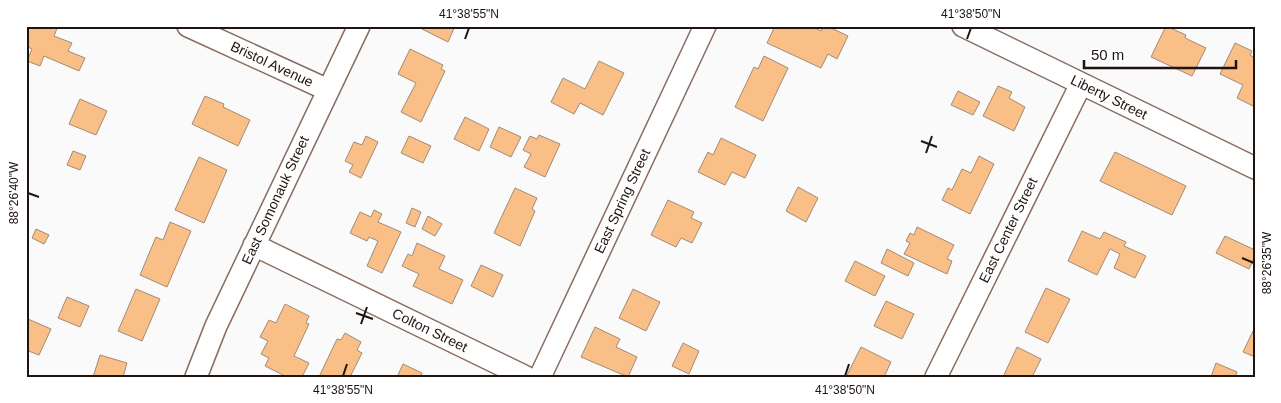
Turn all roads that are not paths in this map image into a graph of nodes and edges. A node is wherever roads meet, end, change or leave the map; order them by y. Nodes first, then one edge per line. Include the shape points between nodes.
1 (188, 26) edge
2 (359, 26) edge
3 (705, 26) edge
4 (963, 26) edge
5 (1081, 84) junction
6 (328, 90) junction
7 (1255, 168) edge
8 (254, 245) junction
9 (196, 377) edge
10 (526, 377) edge
11 (540, 377) edge
12 (936, 377) edge

1 - 6 street, Bristol Avenue
2 - 6 street, East Somonauk Street
3 - 11 street, East Spring Street
4 - 5 street, Liberty Street
5 - 7 street, Liberty Street
5 - 12 street, East Center Street
6 - 8 street, East Somonauk Street
8 - 9 street, East Somonauk Street
8 - 10 street, Colton Street

